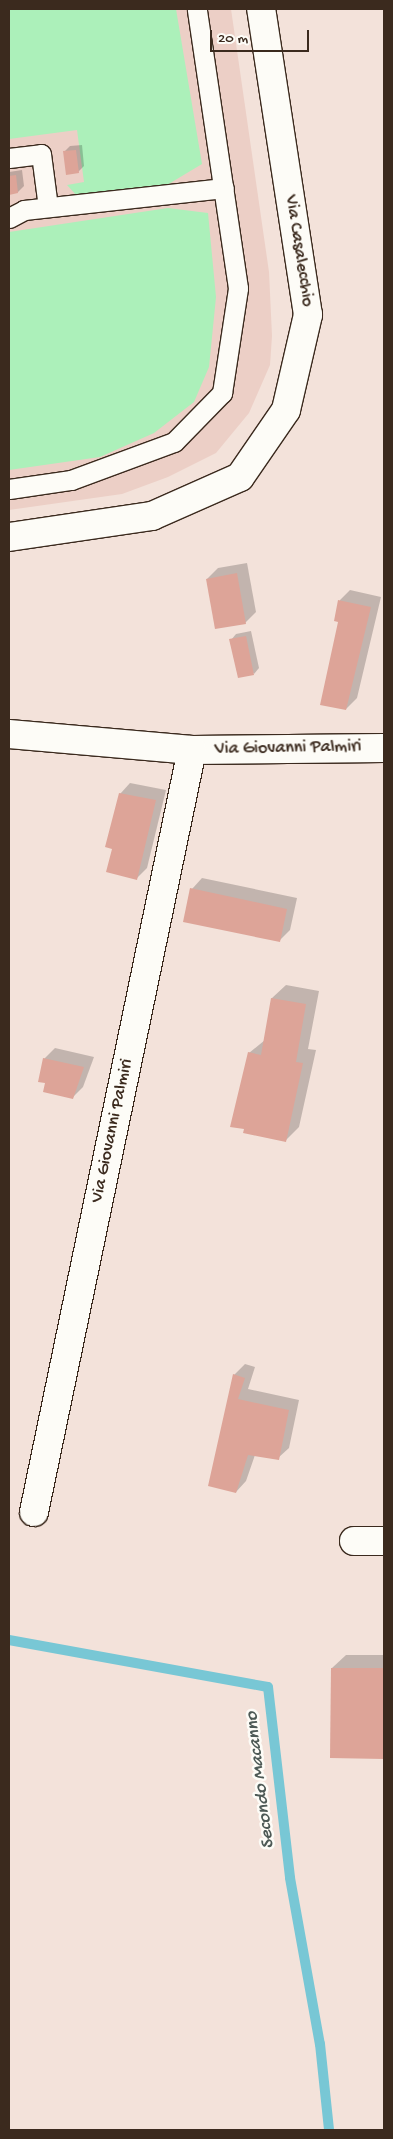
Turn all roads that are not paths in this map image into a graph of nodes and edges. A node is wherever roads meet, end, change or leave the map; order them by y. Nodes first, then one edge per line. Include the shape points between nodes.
1 (196, 9) edge
2 (261, 9) edge
3 (9, 158) edge
4 (224, 188) junction
5 (48, 207) junction
6 (9, 218) edge
7 (9, 489) edge
8 (9, 537) edge
9 (9, 734) edge
10 (384, 748) edge
11 (192, 750) junction
12 (34, 1512) dead end
13 (354, 1541) dead end
14 (384, 1541) edge

1 - 4 lane
2 - 8 street, Via Casalecchio via 308,315 286,410 240,477 152,516
3 - 5 lane via 41,154
4 - 5 lane
4 - 7 lane via 238,288 222,393 174,442 71,480
5 - 6 lane via 24,210
9 - 11 street, Via Giovanni Palmiri
10 - 11 street, Via Giovanni Palmiri
11 - 12 street, Via Giovanni Palmiri
13 - 14 street

